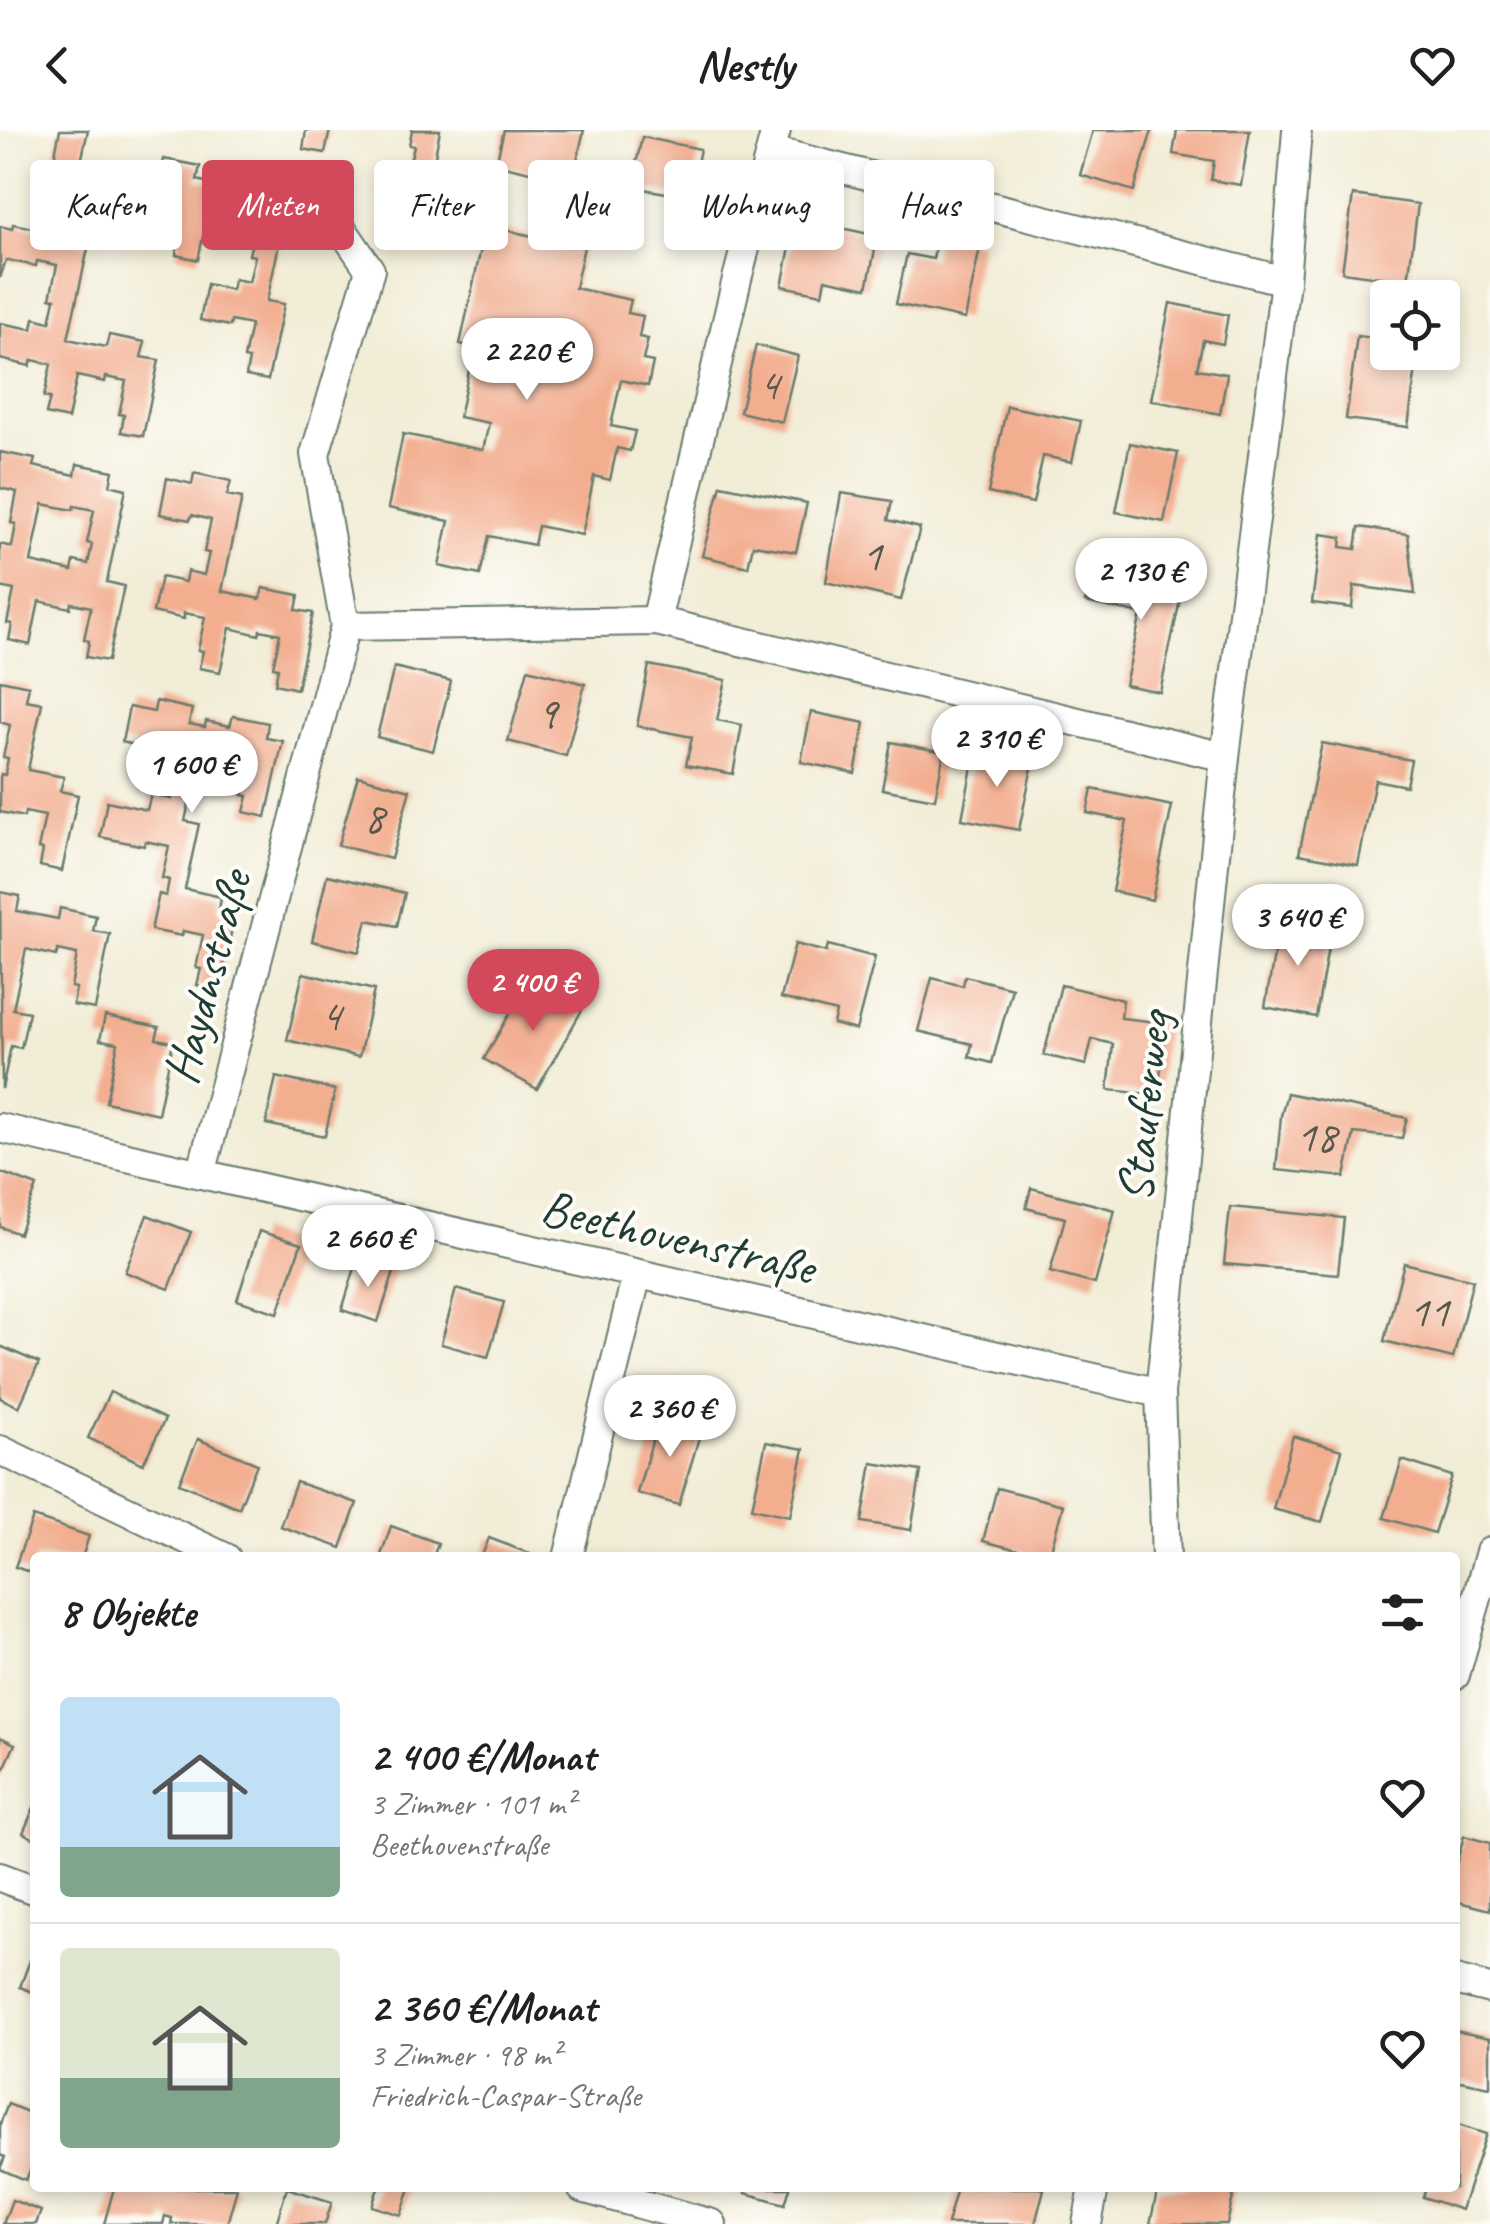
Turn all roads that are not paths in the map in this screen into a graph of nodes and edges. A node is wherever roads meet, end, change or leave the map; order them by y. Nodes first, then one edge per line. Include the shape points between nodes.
1 (1297, 130) edge
2 (774, 140) edge
3 (354, 246) edge
4 (1285, 281) junction
5 (656, 621) junction
6 (346, 626) junction
7 (1225, 758) junction
8 (0, 1128) edge
9 (202, 1174) junction
10 (637, 1274) junction
11 (1160, 1393) junction
12 (0, 1450) edge
13 (213, 1552) edge
14 (569, 1552) edge
15 (1166, 1552) edge
16 (1490, 1552) edge
17 (1460, 1657) edge
18 (0, 1877) edge
19 (30, 1888) edge
20 (1460, 1981) edge
21 (1490, 1990) edge
22 (596, 2192) edge
23 (1093, 2192) edge
24 (712, 2224) edge
25 (1087, 2224) edge

1 - 4 street, Stauferweg
2 - 4 street
2 - 5 street
3 - 6 street, Haydnstraße via 370,270 315,454
4 - 7 street, Stauferweg
5 - 6 street
5 - 7 street
6 - 9 street, Haydnstraße
7 - 11 street, Stauferweg
8 - 9 street, Beethovenstraße
9 - 10 street, Beethovenstraße
10 - 11 street, Beethovenstraße
10 - 14 street
11 - 15 street, Stauferweg
12 - 13 street
16 - 17 street
18 - 19 street
20 - 21 street
22 - 24 street
23 - 25 street

